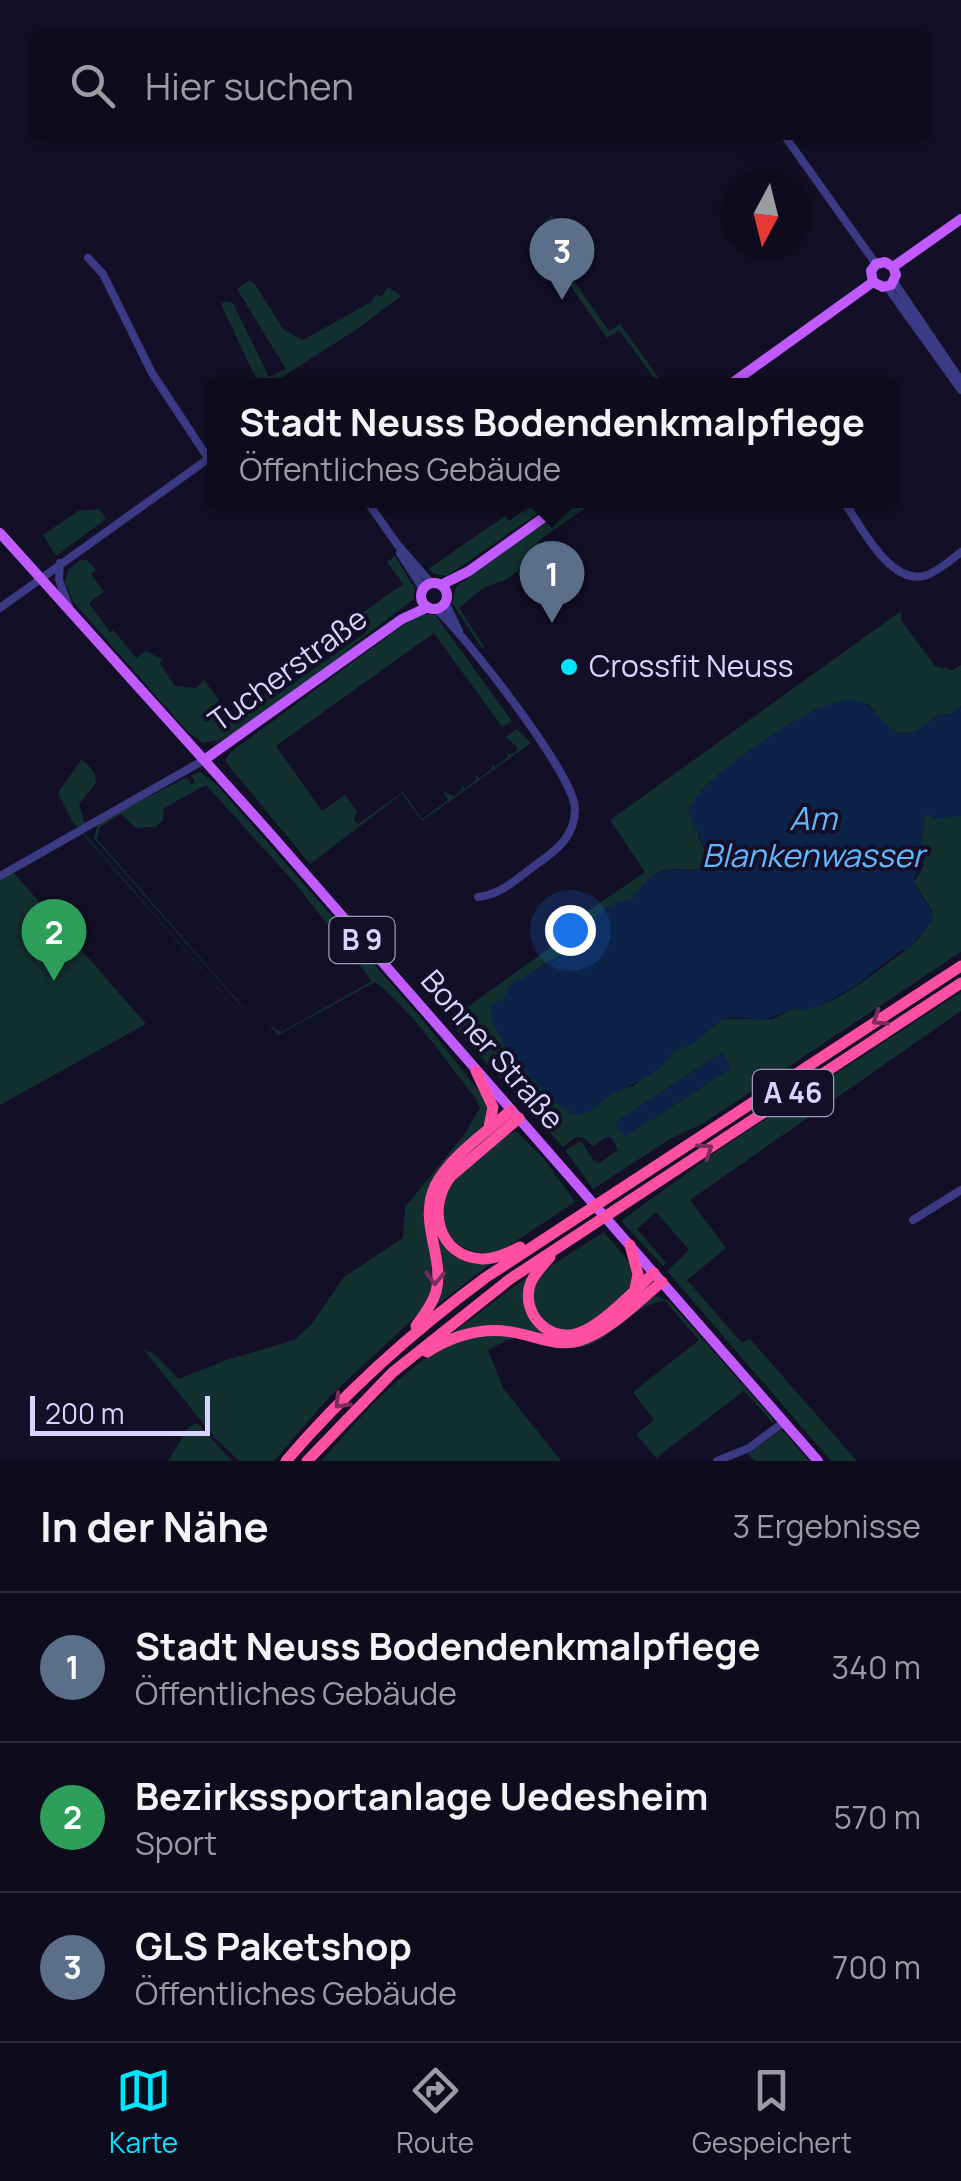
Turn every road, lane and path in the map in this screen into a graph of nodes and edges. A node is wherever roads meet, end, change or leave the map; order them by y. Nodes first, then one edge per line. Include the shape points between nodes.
1 (788, 140) edge
2 (961, 218) edge
3 (88, 258) dead end
4 (876, 264) junction
5 (894, 267) junction
6 (873, 282) junction
7 (890, 284) junction
8 (739, 378) edge
9 (961, 380) edge
10 (961, 390) edge
11 (207, 450) edge
12 (207, 459) edge
13 (372, 508) edge
14 (557, 508) edge
15 (849, 508) edge
16 (0, 533) edge
17 (961, 552) edge
18 (60, 563) junction
19 (40, 577) junction
20 (434, 596) junction
21 (0, 608) edge
22 (71, 612) junction
23 (204, 760) junction
24 (0, 876) edge
25 (478, 897) dead end
26 (961, 966) edge
27 (961, 982) edge
28 (476, 1071) junction
29 (515, 1114) junction
30 (485, 1134) junction
31 (961, 1190) edge
32 (913, 1220) dead end
33 (546, 1236) junction
34 (564, 1243) junction
35 (630, 1246) junction
36 (658, 1277) junction
37 (635, 1289) junction
38 (399, 1347) junction
39 (393, 1372) junction
40 (784, 1422) junction
41 (286, 1461) edge
42 (307, 1461) edge
43 (717, 1461) edge
44 (818, 1461) edge

1 - 4 street
2 - 5 main road
3 - 11 street via 100,267 152,374
4 - 5 main road
4 - 6 main road
5 - 7 main road
6 - 7 main road
6 - 8 main road
7 - 9 street
7 - 10 street
12 - 18 street
13 - 20 street
14 - 20 main road, Tucherstraße
15 - 17 street via 899,573 927,575
16 - 19 main road, B 9
18 - 19 street
18 - 22 street
19 - 21 street
19 - 22 main road, Bonner Straße / B 9
20 - 23 main road, Tucherstraße
20 - 25 street via 566,780 575,810 556,850 499,892
22 - 23 main road, Bonner Straße / B 9
23 - 24 street
23 - 28 main road, Bonner Straße / B 9
26 -> 33 highway, A 46
34 -> 27 highway, A 46
28 - 29 main road, Bonner Straße / B 9
28 - 30 highway via 493,1107
29 - 30 highway
29 - 33 highway via 446,1182 438,1222 451,1245 481,1258
29 - 35 main road, Bonner Straße / B 9
30 -> 38 highway via 434,1190 428,1218 436,1289
31 - 32 street
33 - 38 highway, A 46
34 - 37 highway via 529,1287 530,1311 548,1330 580,1333
34 - 39 highway, A 46
35 - 36 main road, Bonner Straße / B 9
35 - 37 highway
36 - 37 highway
36 - 39 highway via 580,1341 477,1332
36 - 40 main road, Bonner Straße / B 9
38 -> 41 highway, A 46
39 - 42 highway, A 46
40 - 43 street
40 - 44 main road, Bonner Straße / B 9

